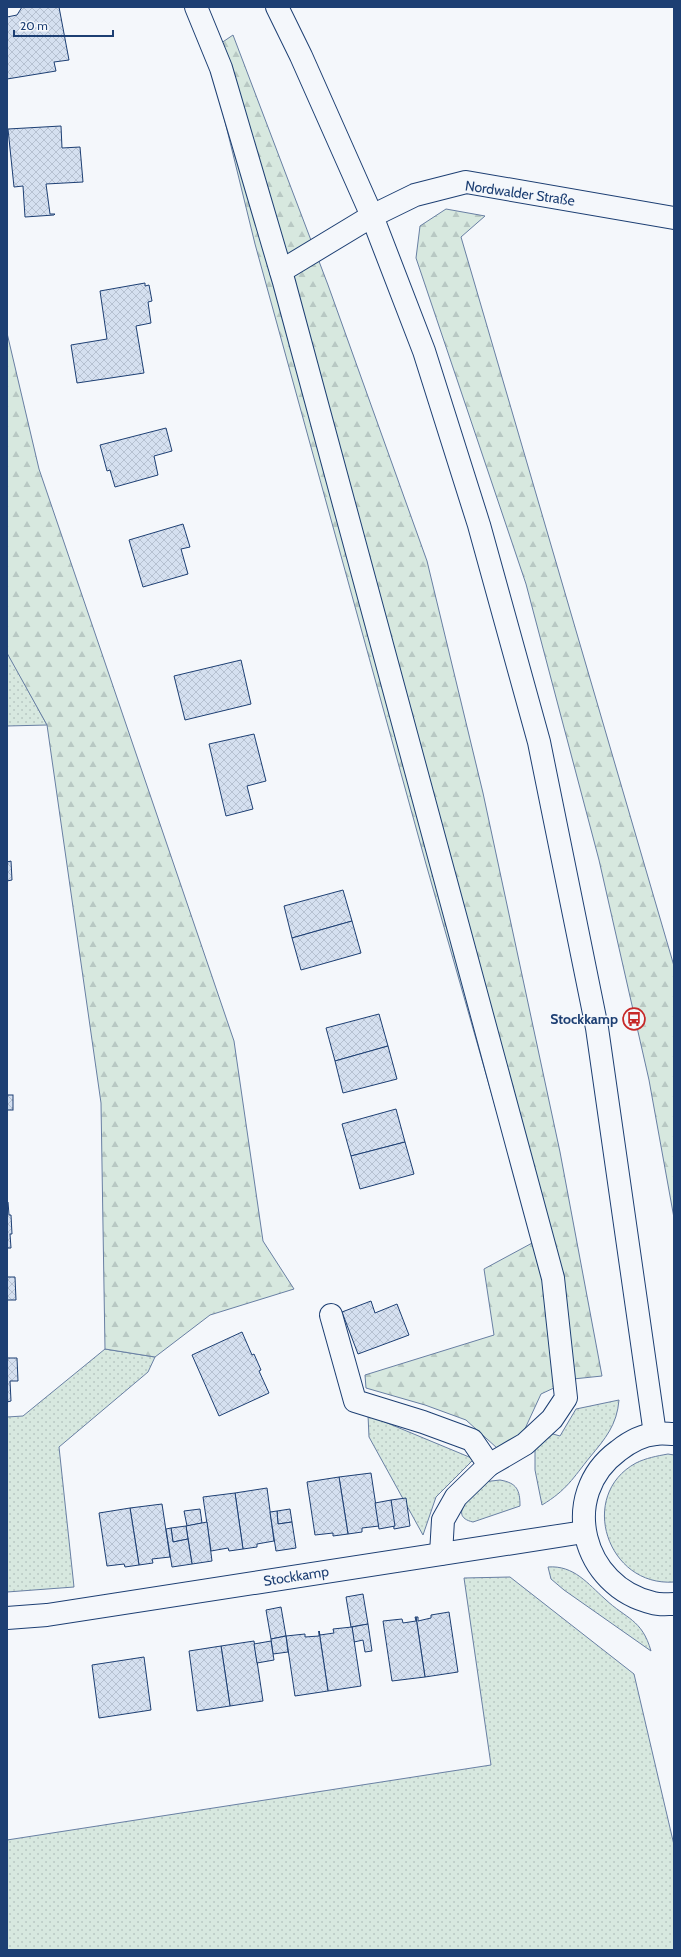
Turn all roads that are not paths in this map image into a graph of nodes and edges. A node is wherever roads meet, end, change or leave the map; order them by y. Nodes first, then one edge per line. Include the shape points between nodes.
1 (196, 7) edge
2 (277, 7) edge
3 (372, 216) junction
4 (674, 218) edge
5 (281, 271) junction
6 (330, 1315) dead end
7 (664, 1434) edge
8 (489, 1465) junction
9 (584, 1532) junction
10 (441, 1554) junction
11 (674, 1604) edge
12 (7, 1618) edge

1 - 5 main road via 221,68
2 - 3 main road
3 - 4 main road, Nordwalder Straße via 415,195 466,182
3 - 5 main road, Nordwalder Straße
3 - 7 main road via 424,351 479,525 539,742 597,1028
5 - 8 main road via 553,1278 566,1398 552,1419 525,1444
6 - 8 main road via 355,1401 472,1440
7 - 9 main road via 630,1442 608,1458 592,1480 584,1505
8 - 10 main road via 456,1497 443,1520
9 - 10 main road, Stockkamp
9 - 11 main road via 592,1557 607,1579 629,1594 653,1603
10 - 12 main road, Stockkamp via 47,1615

